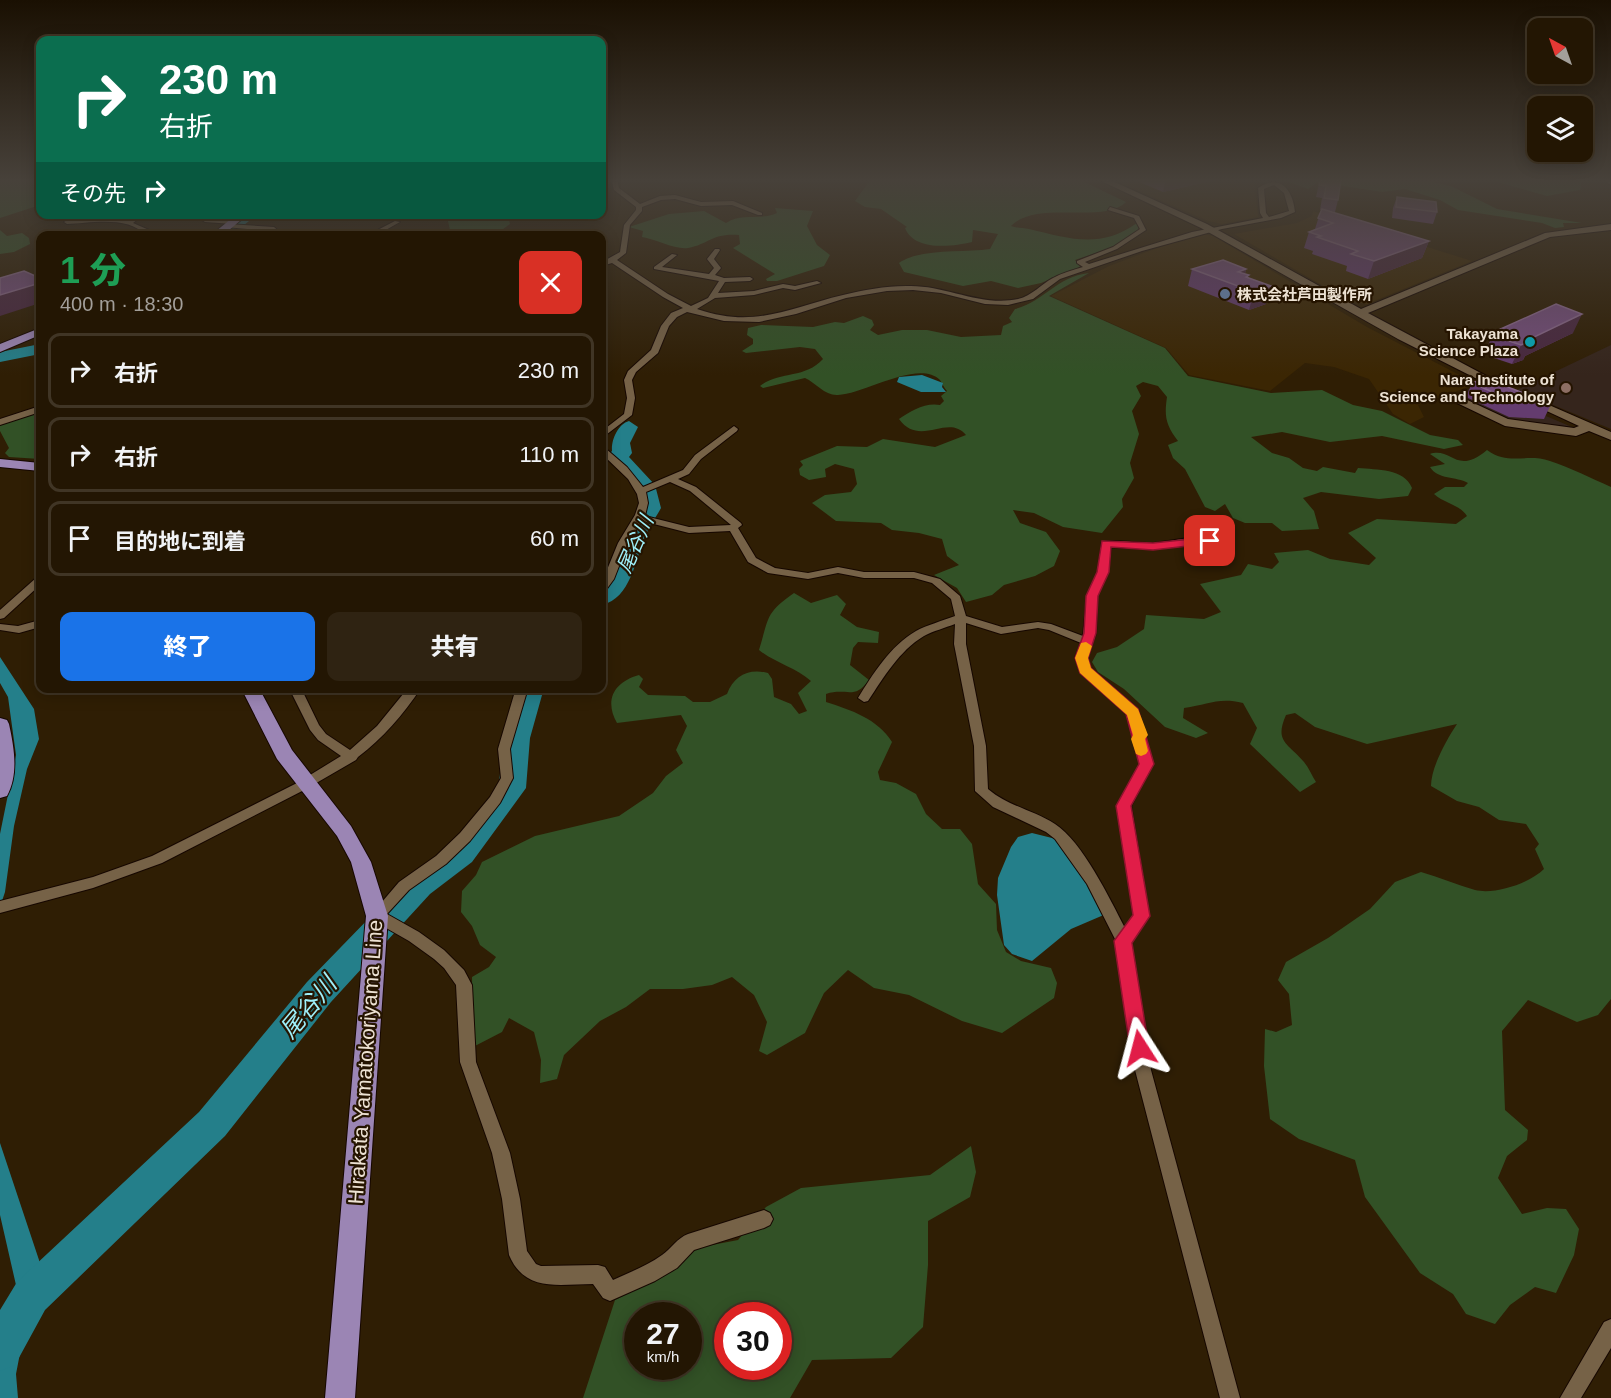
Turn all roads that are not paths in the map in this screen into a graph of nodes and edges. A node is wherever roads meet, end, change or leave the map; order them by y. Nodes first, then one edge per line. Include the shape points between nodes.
1 (623, 244) edge
2 (1121, 244) edge
3 (1154, 244) edge
4 (1240, 244) edge
5 (1526, 244) edge
6 (717, 250) dead end
7 (674, 255) dead end
8 (613, 260) junction
9 (606, 263) edge
10 (1089, 267) junction
11 (711, 276) junction
12 (750, 279) dead end
13 (723, 280) junction
14 (817, 283) dead end
15 (1042, 286) junction
16 (713, 296) junction
17 (993, 298) dead end
18 (688, 309) junction
19 (1360, 313) junction
20 (36, 333) edge
21 (0, 348) edge
22 (1459, 400) dead end
23 (36, 410) edge
24 (0, 422) edge
25 (1589, 426) junction
26 (734, 429) dead end
27 (606, 432) edge
28 (1611, 436) edge
29 (606, 453) edge
30 (0, 463) edge
31 (36, 466) edge
32 (671, 479) junction
33 (642, 492) junction
34 (639, 517) junction
35 (737, 525) dead end
36 (1222, 541) dead end
37 (36, 584) edge
38 (606, 585) edge
39 (0, 616) edge
40 (961, 618) junction
41 (36, 624) edge
42 (0, 627) edge
43 (1087, 642) junction
44 (253, 693) edge
45 (297, 693) edge
46 (411, 693) edge
47 (521, 693) edge
48 (864, 698) dead end
49 (0, 724) edge
50 (352, 758) junction
51 (308, 783) junction
52 (0, 791) edge
53 (7, 905) edge
54 (377, 916) junction
55 (1123, 941) junction
56 (764, 1219) dead end
57 (1611, 1329) edge
58 (339, 1398) edge
59 (1230, 1398) edge
60 (1570, 1398) edge

1 - 8 street via 623,253
2 - 10 street via 1079,262
3 - 10 street
4 - 19 street
5 - 19 street
6 - 11 street via 710,259 718,268
7 - 11 street via 656,268
8 - 9 street
8 - 18 street
10 - 15 street
11 - 13 street
12 - 13 street
13 - 16 street
14 - 16 street
15 - 17 street via 1018,296
15 - 18 street via 1034,296 1007,303 980,302 913,288 850,295 795,312 749,320 727,320
16 - 18 street
18 - 27 street via 674,315 664,326 655,351 632,371 628,380 628,415
19 - 25 street via 1478,377
20 - 21 main road
22 - 25 street via 1505,422 1576,432
23 - 24 street
25 - 28 street
26 - 32 street via 698,457 686,472
29 - 33 street
30 - 31 main road
32 - 33 street
32 - 35 street via 693,489
33 - 34 street via 643,509
34 - 38 street via 625,538
34 - 40 street via 689,530 733,528 752,560 772,571 808,576 838,570 926,577 956,598
36 - 43 street via 1153,546 1106,544 1103,572 1092,596
37 - 39 street
40 - 43 street via 1001,632 1038,625 1051,627
40 - 48 street via 921,633 909,642 888,662
40 - 55 street via 960,644 980,746 982,791 1009,810 1052,829 1066,841
41 - 42 street via 19,630
43 - 55 street via 1081,658 1085,670 1133,712 1146,764 1124,806 1142,916
44 - 51 main road, Hirakata Yamatokoriyama Line via 284,754
45 - 50 street via 322,737
46 - 50 street via 391,722
47 - 54 street via 504,749 507,778 495,800 465,837 404,886
49 - 52 main road via 6,758
50 - 51 street
51 - 53 street via 162,858 81,886
51 - 54 main road, Hirakata Yamatokoriyama Line via 362,862
54 - 56 street via 443,957 460,974 468,1062 501,1153 518,1255 530,1271 541,1275 597,1274 610,1291 670,1262 688,1243
54 - 58 main road, Hirakata Yamatokoriyama Line
55 - 59 street via 1143,1070
57 - 60 street

